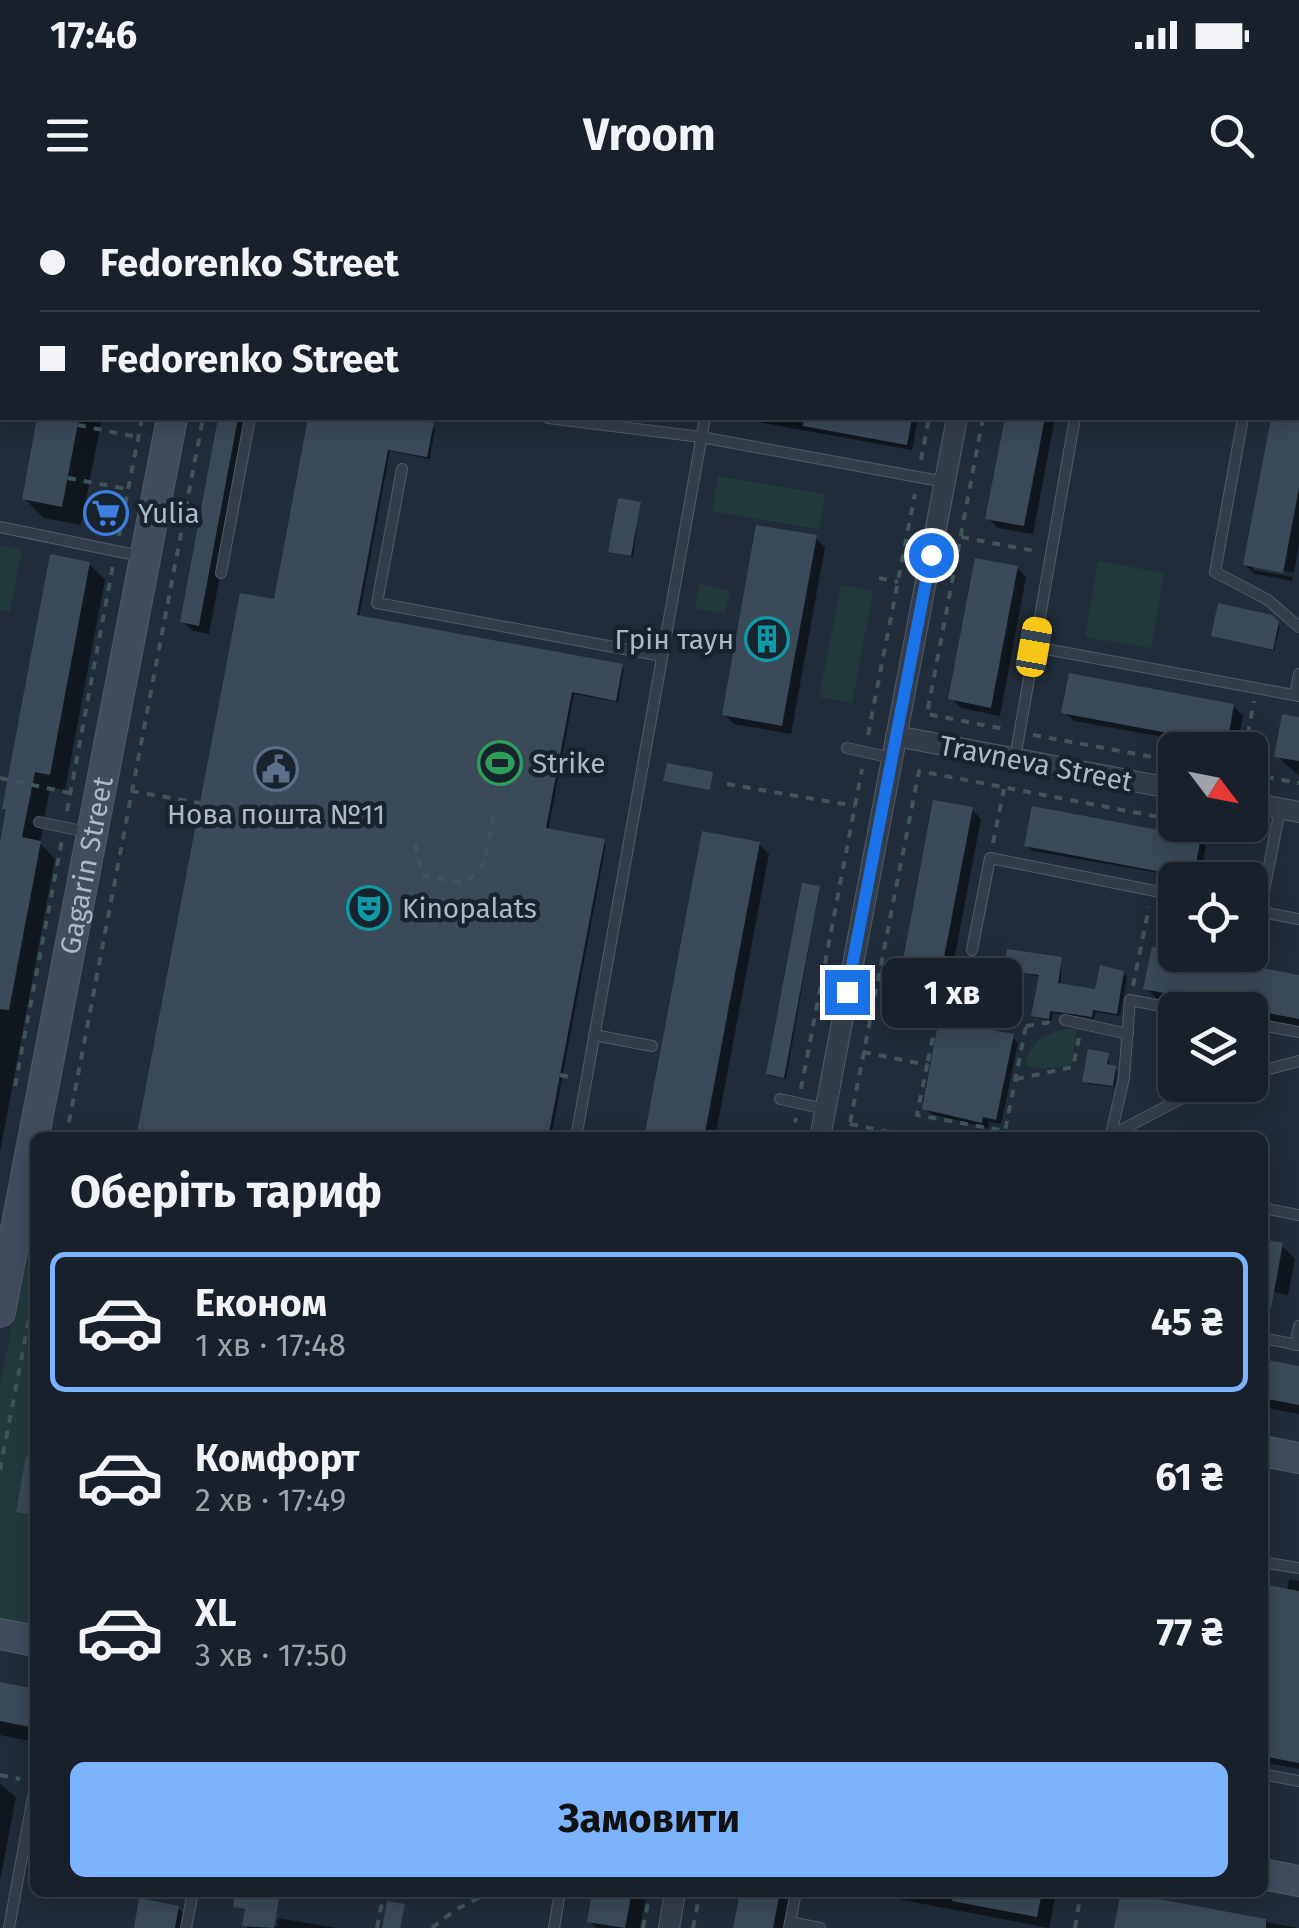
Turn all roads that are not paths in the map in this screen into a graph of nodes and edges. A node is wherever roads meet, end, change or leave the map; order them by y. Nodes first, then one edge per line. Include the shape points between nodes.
1 (171, 420) edge
2 (250, 420) edge
3 (564, 420) edge
4 (704, 420) edge
5 (957, 420) edge
6 (1075, 420) edge
7 (1242, 420) edge
8 (701, 437) junction
9 (402, 469) dead end
10 (945, 482) junction
11 (0, 527) edge
12 (131, 554) junction
13 (220, 574) dead end
14 (1299, 628) edge
15 (1034, 647) junction
16 (662, 656) junction
17 (1299, 674) edge
18 (1297, 695) edge
19 (894, 747) junction
20 (847, 748) dead end
21 (1014, 759) junction
22 (1158, 786) edge
23 (1290, 810) edge
24 (39, 822) dead end
25 (78, 830) junction
26 (1268, 862) edge
27 (1158, 891) edge
28 (1268, 913) edge
29 (1299, 919) edge
30 (972, 950) dead end
31 (1158, 1005) edge
32 (1065, 1020) road end
33 (1268, 1026) edge
34 (1299, 1032) edge
35 (1128, 1034) junction
36 (594, 1035) junction
37 (652, 1046) dead end
38 (1299, 1061) edge
39 (1268, 1069) edge
40 (780, 1099) dead end
41 (1175, 1102) edge
42 (825, 1109) junction
43 (31, 1132) edge
44 (577, 1132) edge
45 (821, 1132) edge
46 (1111, 1132) edge
47 (1119, 1132) edge
48 (30, 1140) edge
49 (1268, 1209) edge
50 (1299, 1215) edge
51 (18, 1218) edge
52 (0, 1312) edge
53 (1299, 1326) edge
54 (1268, 1339) edge
55 (1297, 1345) edge
56 (1268, 1452) edge
57 (1299, 1458) edge
58 (1268, 1563) edge
59 (1299, 1568) edge
60 (0, 1634) edge
61 (30, 1640) edge
62 (1268, 1775) edge
63 (1298, 1781) edge
64 (30, 1811) edge
65 (1268, 1875) edge
66 (1299, 1881) edge
67 (193, 1897) edge
68 (559, 1897) edge
69 (674, 1897) edge
70 (795, 1897) edge
71 (790, 1925) edge
72 (8, 1928) edge
73 (186, 1928) edge
74 (554, 1928) edge
75 (668, 1928) edge
76 (820, 1928) edge

1 - 12 street, Gagarin Street
2 - 13 lane
3 - 8 lane
4 - 8 lane
5 - 10 street
6 - 15 lane
7 - 14 lane via 1216,572 1268,600
8 - 10 lane
8 - 16 lane
9 - 16 lane via 377,603
10 - 19 street
11 - 12 lane
12 - 25 street, Gagarin Street
15 - 18 lane
15 - 21 lane
16 - 36 lane
17 - 18 lane
19 - 20 lane
19 - 21 street, Travneva Street
19 - 42 street
21 - 22 street, Travneva Street
23 - 26 lane
24 - 25 lane
25 - 43 street, Gagarin Street
27 - 30 lane via 990,858
28 - 29 lane
31 - 35 lane via 1130,1000
32 - 35 lane
33 - 34 lane
35 - 46 lane
36 - 37 lane
36 - 44 lane
38 - 39 lane
40 - 42 lane
41 - 47 lane
42 - 45 street
48 - 51 street, Gagarin Street
49 - 50 lane
51 - 52 street, Gagarin Street
53 - 55 lane
54 - 55 lane
56 - 57 street
58 - 59 lane
60 - 61 street
62 - 63 lane
64 - 72 lane
65 - 66 street
67 - 73 lane
68 - 74 lane
69 - 75 street
70 - 71 lane
71 - 76 lane

